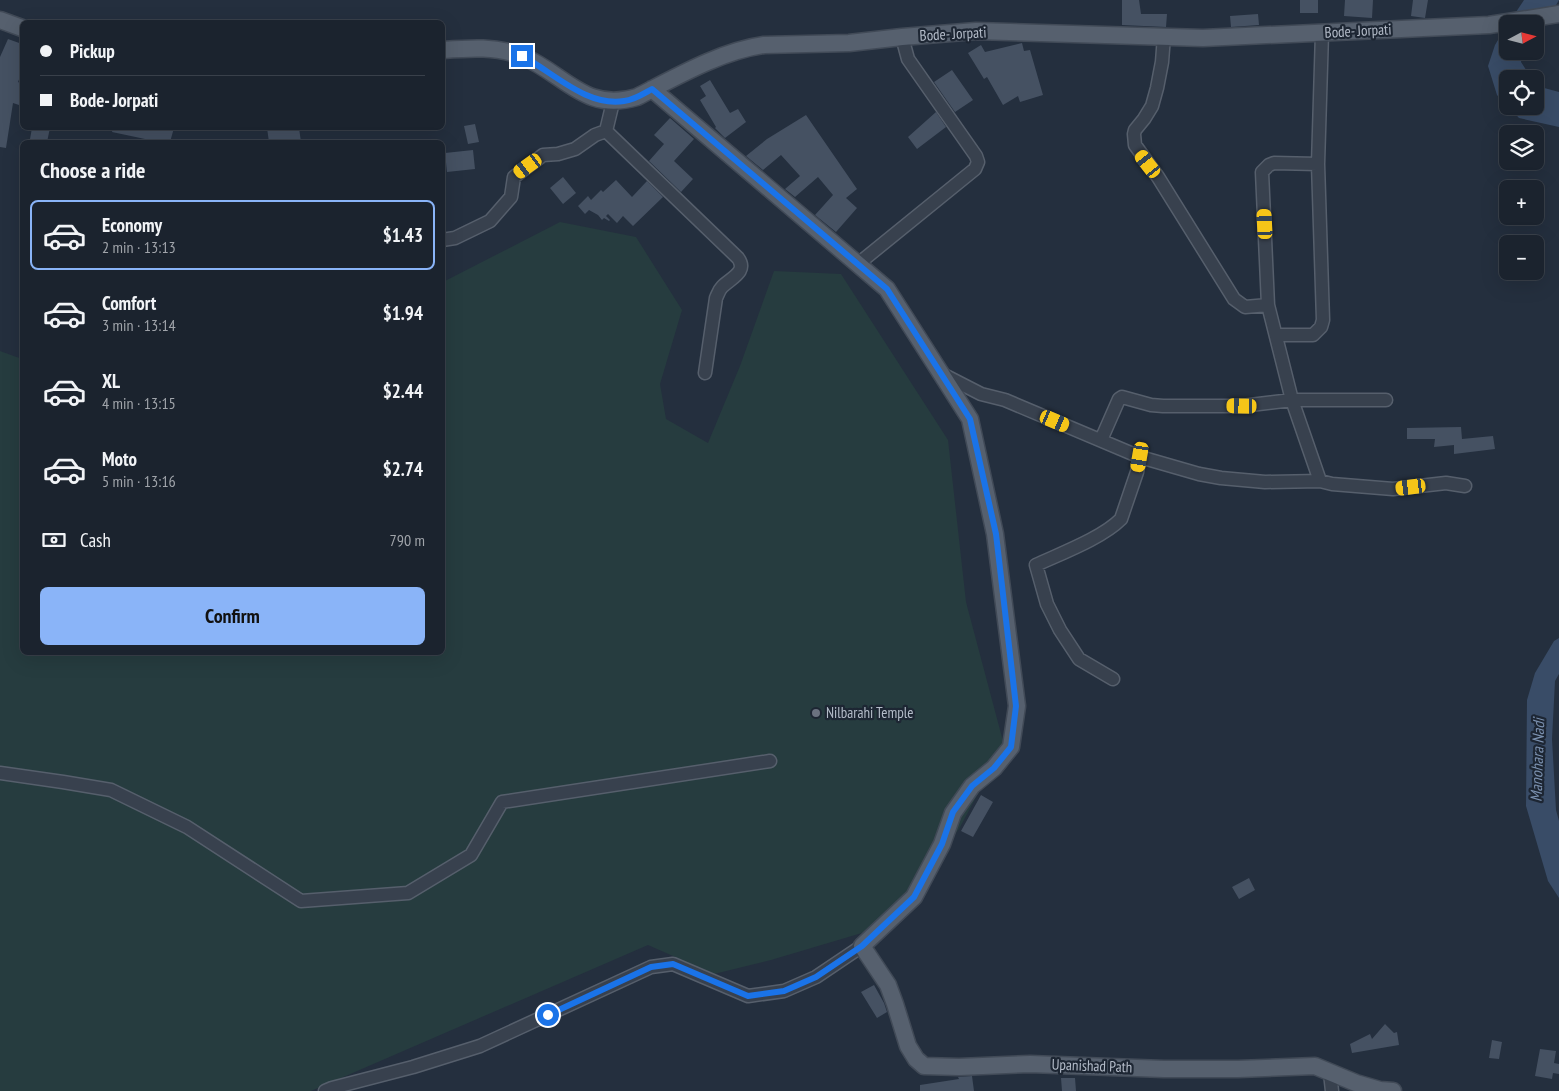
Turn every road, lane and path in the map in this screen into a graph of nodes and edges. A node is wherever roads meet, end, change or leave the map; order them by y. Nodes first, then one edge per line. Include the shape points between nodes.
1 (1559, 14) edge
2 (0, 20) edge
3 (20, 27) edge
4 (1322, 33) junction
5 (1164, 36) junction
6 (902, 37) junction
7 (445, 50) edge
8 (652, 89) junction
9 (613, 102) junction
10 (606, 131) junction
11 (1318, 164) junction
12 (445, 240) edge
13 (858, 264) junction
14 (1268, 305) junction
15 (1277, 336) junction
16 (705, 372) dead end
17 (942, 374) junction
18 (1292, 400) junction
19 (1386, 400) dead end
20 (1101, 440) junction
21 (1140, 457) junction
22 (1320, 481) junction
23 (1465, 486) dead end
24 (1113, 679) dead end
25 (770, 761) dead end
26 (0, 773) edge
27 (862, 946) junction
28 (1330, 1073) junction
29 (325, 1091) edge
30 (1332, 1091) edge
31 (1393, 1091) edge

1 - 4 main road, Bode- Jorpati via 1489,25
2 - 3 main road
4 - 5 main road, Bode- Jorpati via 1203,38
4 - 11 street
5 - 6 main road, Bode- Jorpati via 976,31
5 - 14 street via 1157,88 1152,106 1135,130 1135,145 1234,299 1245,307
6 - 8 main road, Bode- Jorpati via 849,43 751,46
6 - 13 street via 908,59 978,162 975,169
7 - 9 main road, Bode- Jorpati via 478,48 512,53 536,63 585,94
8 - 9 main road, Bode- Jorpati via 638,97
8 - 13 main road
9 - 10 street
10 - 12 street via 575,149 544,155 514,177 511,197 490,221
10 - 16 street via 741,262 740,272 720,288 716,298
11 - 14 street via 1274,163 1262,172
11 - 15 street via 1323,320 1313,335
13 - 17 main road via 887,289
14 - 15 street
15 - 18 street
17 - 20 street via 981,394 1006,400
17 - 27 main road via 970,419 996,534 1016,706 1011,747 994,768 972,786 953,812 942,844 914,897
18 - 19 street
18 - 20 street via 1242,406 1164,406 1122,397
18 - 22 street
20 - 21 street
21 - 22 street via 1221,478 1265,482
21 - 24 street via 1121,519 1090,539 1036,565 1047,604 1060,630 1080,659
22 - 23 street via 1393,489 1446,483
25 - 26 street via 502,802 471,855 408,893 301,901 187,827 111,790
27 - 28 main road, Upanishad Path via 888,984 908,1046 924,1066 959,1068 1030,1064 1164,1069 1314,1066
27 - 29 street via 816,977 784,991 748,996 673,964 651,967 480,1046
28 - 30 street
28 - 31 main road, Upanishad Path via 1380,1090

